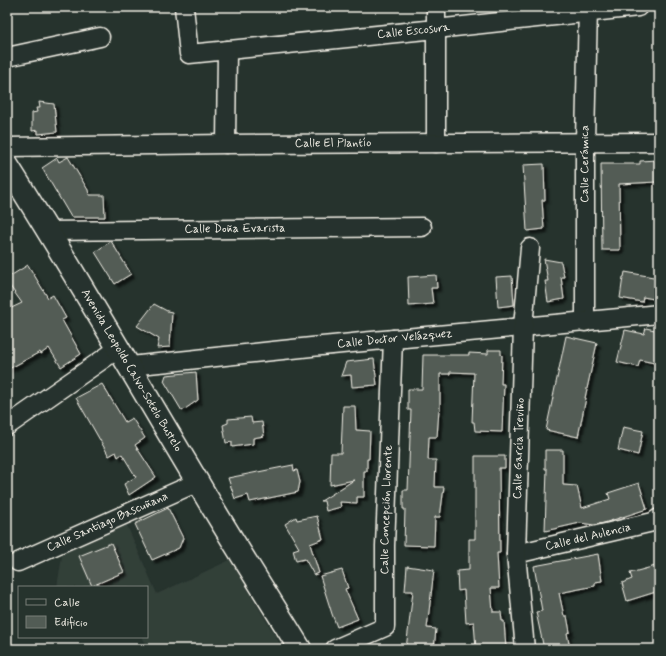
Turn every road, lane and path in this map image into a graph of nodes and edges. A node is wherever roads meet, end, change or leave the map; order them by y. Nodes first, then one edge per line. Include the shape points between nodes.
1 (184, 7) edge
2 (436, 7) edge
3 (638, 7) edge
4 (588, 10) edge
5 (436, 29) junction
6 (100, 37) dead end
7 (227, 50) junction
8 (7, 57) edge
9 (585, 141) junction
10 (659, 142) edge
11 (436, 143) junction
12 (226, 144) junction
13 (7, 147) edge
14 (9, 172) edge
15 (422, 227) dead end
16 (48, 231) junction
17 (530, 248) dead end
18 (659, 314) edge
19 (585, 322) junction
20 (523, 327) junction
21 (393, 339) junction
22 (124, 357) junction
23 (7, 426) edge
24 (198, 482) junction
25 (659, 518) edge
26 (516, 554) junction
27 (18, 562) dead end
28 (300, 649) edge
29 (335, 649) edge
30 (525, 649) edge

1 - 7 street, Calle Escosura via 189,54
2 - 5 street
3 - 4 street, Calle Escosura
4 - 5 street, Calle Escosura
4 - 9 street, Calle Cerámica
5 - 7 street, Calle Escosura
5 - 11 street
6 - 8 street
7 - 12 street
9 - 10 street, Calle El Plantío
9 - 11 street, Calle El Plantío
9 - 19 street, Calle Cerámica
11 - 12 street, Calle El Plantío
12 - 13 street, Calle El Plantío
14 - 16 main road, Avenida Leopoldo Calvo-Sotelo Bustelo
15 - 16 street, Calle Doña Evarista
16 - 22 main road, Avenida Leopoldo Calvo-Sotelo Bustelo
17 - 20 street, Calle García Treviño
18 - 19 street, Calle Doctor Velázquez
19 - 20 street, Calle Doctor Velázquez
20 - 21 street, Calle Doctor Velázquez
20 - 26 street, Calle García Treviño
21 - 22 street, Calle Doctor Velázquez
21 - 29 street, Calle Concepción Llorente via 384,627
22 - 23 street
22 - 24 main road, Avenida Leopoldo Calvo-Sotelo Bustelo
24 - 27 street, Calle Santiago Bascuñana
24 - 28 main road, Avenida Leopoldo Calvo-Sotelo Bustelo
25 - 26 street, Calle del Aulencia via 653,522
26 - 30 street, Calle García Treviño

